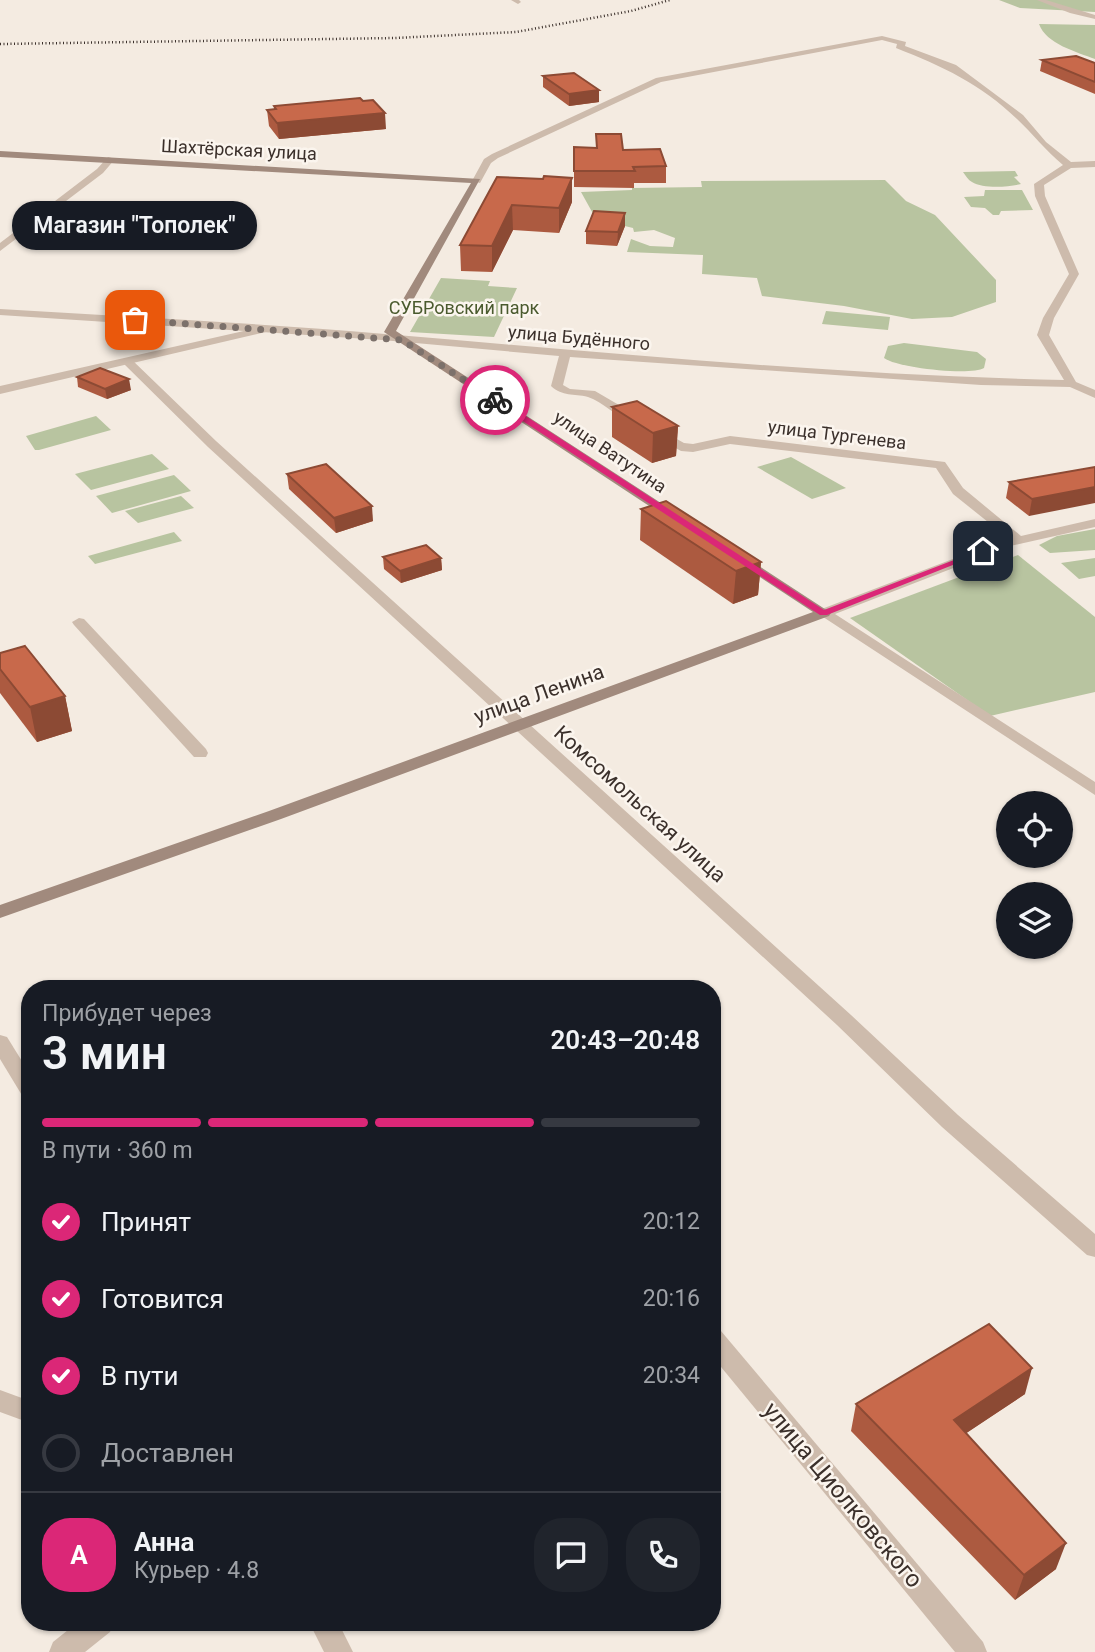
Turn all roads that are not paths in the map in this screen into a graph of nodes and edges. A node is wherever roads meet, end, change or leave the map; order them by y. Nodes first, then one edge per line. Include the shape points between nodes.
1 (1041, 0) edge
2 (1095, 17) edge
3 (0, 154) edge
4 (111, 159) junction
5 (1069, 164) junction
6 (1095, 164) edge
7 (477, 181) junction
8 (0, 248) edge
9 (0, 312) edge
10 (265, 328) junction
11 (402, 340) junction
12 (565, 355) junction
13 (127, 361) junction
14 (1072, 384) junction
15 (0, 390) edge
16 (1095, 394) edge
17 (684, 522) edge
18 (1095, 523) edge
19 (1018, 540) junction
20 (727, 550) edge
21 (824, 613) junction
22 (79, 622) dead end
23 (521, 726) junction
24 (200, 753) dead end
25 (1095, 769) edge
26 (1075, 777) junction
27 (1095, 790) edge
28 (0, 912) edge
29 (0, 1041) edge
30 (21, 1077) edge
31 (1095, 1248) edge
32 (721, 1349) edge
33 (0, 1401) edge
34 (21, 1409) edge
35 (89, 1631) edge
36 (328, 1631) edge
37 (63, 1652) edge
38 (339, 1652) edge
39 (973, 1652) edge

1 - 2 street
3 - 4 main road, Шахтёрская улица
4 - 7 main road, Шахтёрская улица
4 - 8 street
5 - 6 street
5 - 7 street via 1013,111 953,67 882,37 659,80 495,156
5 - 14 street via 1039,184 1074,274 1047,314 1043,335
7 - 11 main road via 390,332
9 - 10 street, улица Будённого
10 - 11 street, улица Будённого
10 - 13 street
11 - 12 street, улица Будённого
11 - 17 main road, улица Ватутина
12 - 14 street, улица Будённого via 969,382
12 - 19 street, улица Тургенева via 556,386 592,394 681,447 693,449 730,440 940,465 958,491
13 - 15 street
13 - 23 street, Комсомольская улица
14 - 16 street
18 - 19 street, улица Ленина
19 - 21 street, улица Ленина
20 - 21 main road
21 - 23 main road, улица Ленина
21 - 26 street
22 - 24 street
23 - 28 main road, улица Ленина
23 - 31 street, Комсомольская улица via 950,1121
25 - 26 street
26 - 27 street
29 - 30 street
32 - 39 street, улица Циолковского
33 - 34 street
35 - 37 street
36 - 38 street

